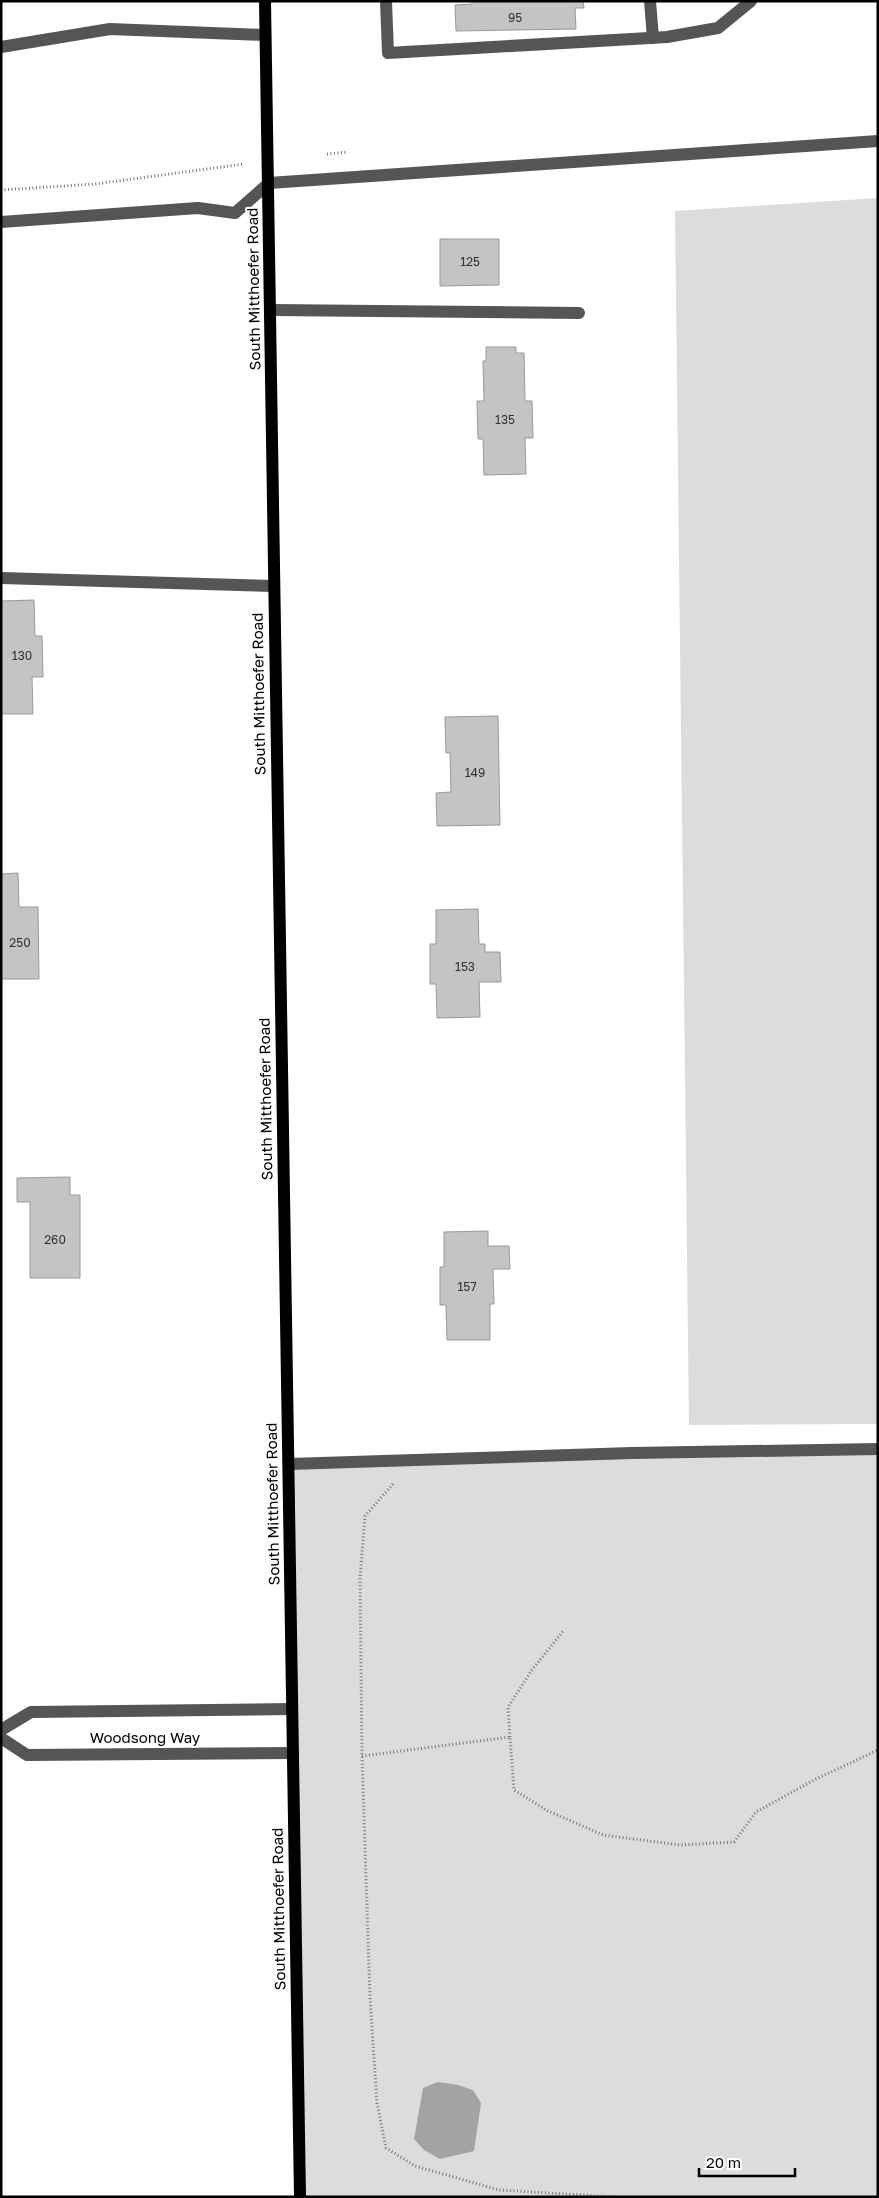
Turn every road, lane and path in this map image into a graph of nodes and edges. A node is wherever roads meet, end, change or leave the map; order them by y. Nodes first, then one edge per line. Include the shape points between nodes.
1 (264, 1) edge
2 (386, 1) edge
3 (650, 1) edge
4 (751, 1) edge
5 (265, 34) junction
6 (653, 38) junction
7 (1, 47) edge
8 (878, 141) edge
9 (269, 183) junction
10 (1, 222) edge
11 (271, 310) junction
12 (578, 314) dead end
13 (1, 578) edge
14 (274, 586) junction
15 (878, 1449) edge
16 (417, 1460) junction
17 (289, 1464) junction
18 (564, 1630) dead end
19 (292, 1709) junction
20 (1, 1730) edge
21 (510, 1737) junction
22 (1, 1738) edge
23 (878, 1750) edge
24 (293, 1753) junction
25 (362, 1756) junction
26 (300, 2197) edge
27 (616, 2197) edge

1 - 5 main road, South Mitthoefer Road
2 - 6 street via 388,53
3 - 6 street
4 - 6 street via 718,28
5 - 7 street via 110,29
5 - 9 main road, South Mitthoefer Road
8 - 9 street
9 - 10 street via 235,213 198,208
9 - 11 main road, South Mitthoefer Road
11 - 12 street
11 - 14 main road, South Mitthoefer Road
13 - 14 street
14 - 17 main road, South Mitthoefer Road
15 - 16 street
16 - 17 street
16 - 25 path via 365,1516 360,1578
17 - 19 main road, South Mitthoefer Road
18 - 21 path via 508,1707
19 - 20 street, Woodsong Way via 31,1712
19 - 24 main road, South Mitthoefer Road
21 - 23 path via 514,1790 548,1810 603,1835 680,1845 734,1842 756,1812
21 - 25 path
22 - 24 street, Woodsong Way via 27,1755
24 - 26 main road, South Mitthoefer Road
25 - 27 path via 370,1998 377,2103 386,2148 415,2166 499,2190

